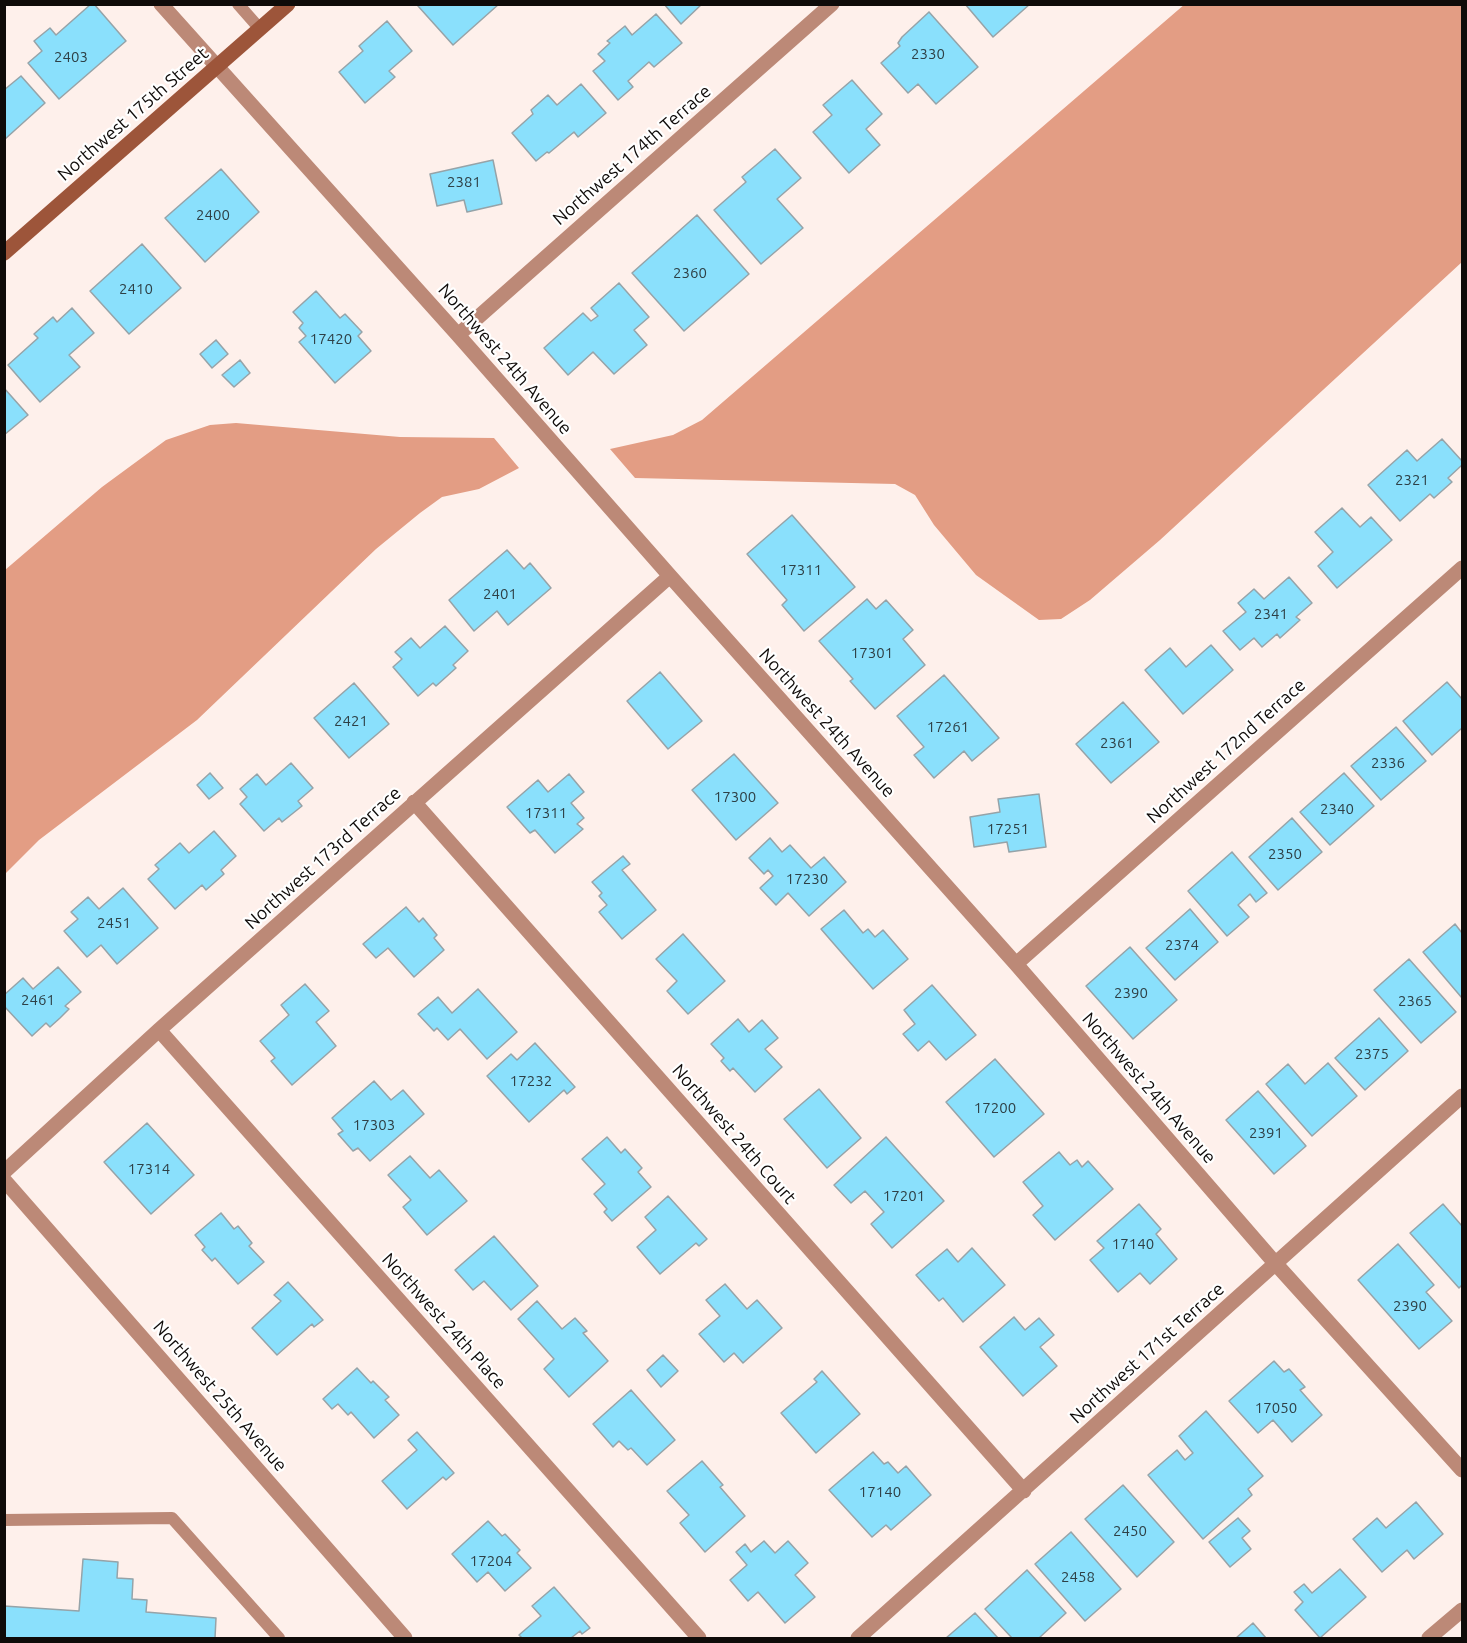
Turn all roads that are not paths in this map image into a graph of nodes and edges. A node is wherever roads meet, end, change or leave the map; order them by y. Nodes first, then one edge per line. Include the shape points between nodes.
1 (161, 4) edge
2 (238, 4) edge
3 (288, 4) edge
4 (832, 4) edge
5 (260, 29) junction
6 (216, 67) junction
7 (4, 253) edge
8 (458, 335) junction
9 (1462, 568) edge
10 (670, 576) junction
11 (414, 802) junction
12 (1016, 964) junction
13 (159, 1030) junction
14 (1462, 1096) edge
15 (4, 1172) edge
16 (4, 1180) edge
17 (1275, 1263) junction
18 (1462, 1470) edge
19 (1024, 1491) junction
20 (4, 1520) edge
21 (1462, 1610) edge
22 (279, 1638) edge
23 (405, 1638) edge
24 (699, 1638) edge
25 (858, 1638) edge
26 (1429, 1638) edge

1 - 6 street, Northwest 24th Avenue
2 - 5 lane
3 - 5 street, Northwest 175th Street
4 - 8 street, Northwest 174th Terrace
5 - 6 street, Northwest 175th Street
6 - 7 street, Northwest 175th Street
6 - 8 street, Northwest 24th Avenue
8 - 10 street, Northwest 24th Avenue
9 - 12 street, Northwest 172nd Terrace
10 - 11 street, Northwest 173rd Terrace
10 - 12 street, Northwest 24th Avenue
11 - 13 street, Northwest 173rd Terrace
11 - 19 street, Northwest 24th Court
12 - 17 street, Northwest 24th Avenue
13 - 15 street, Northwest 173rd Terrace
13 - 24 street, Northwest 24th Place
14 - 17 street, Northwest 171st Terrace
16 - 23 street, Northwest 25th Avenue
17 - 18 street, Northwest 24th Avenue
17 - 19 street, Northwest 171st Terrace
19 - 25 street, Northwest 171st Terrace
20 - 22 lane via 172,1518
21 - 26 street

